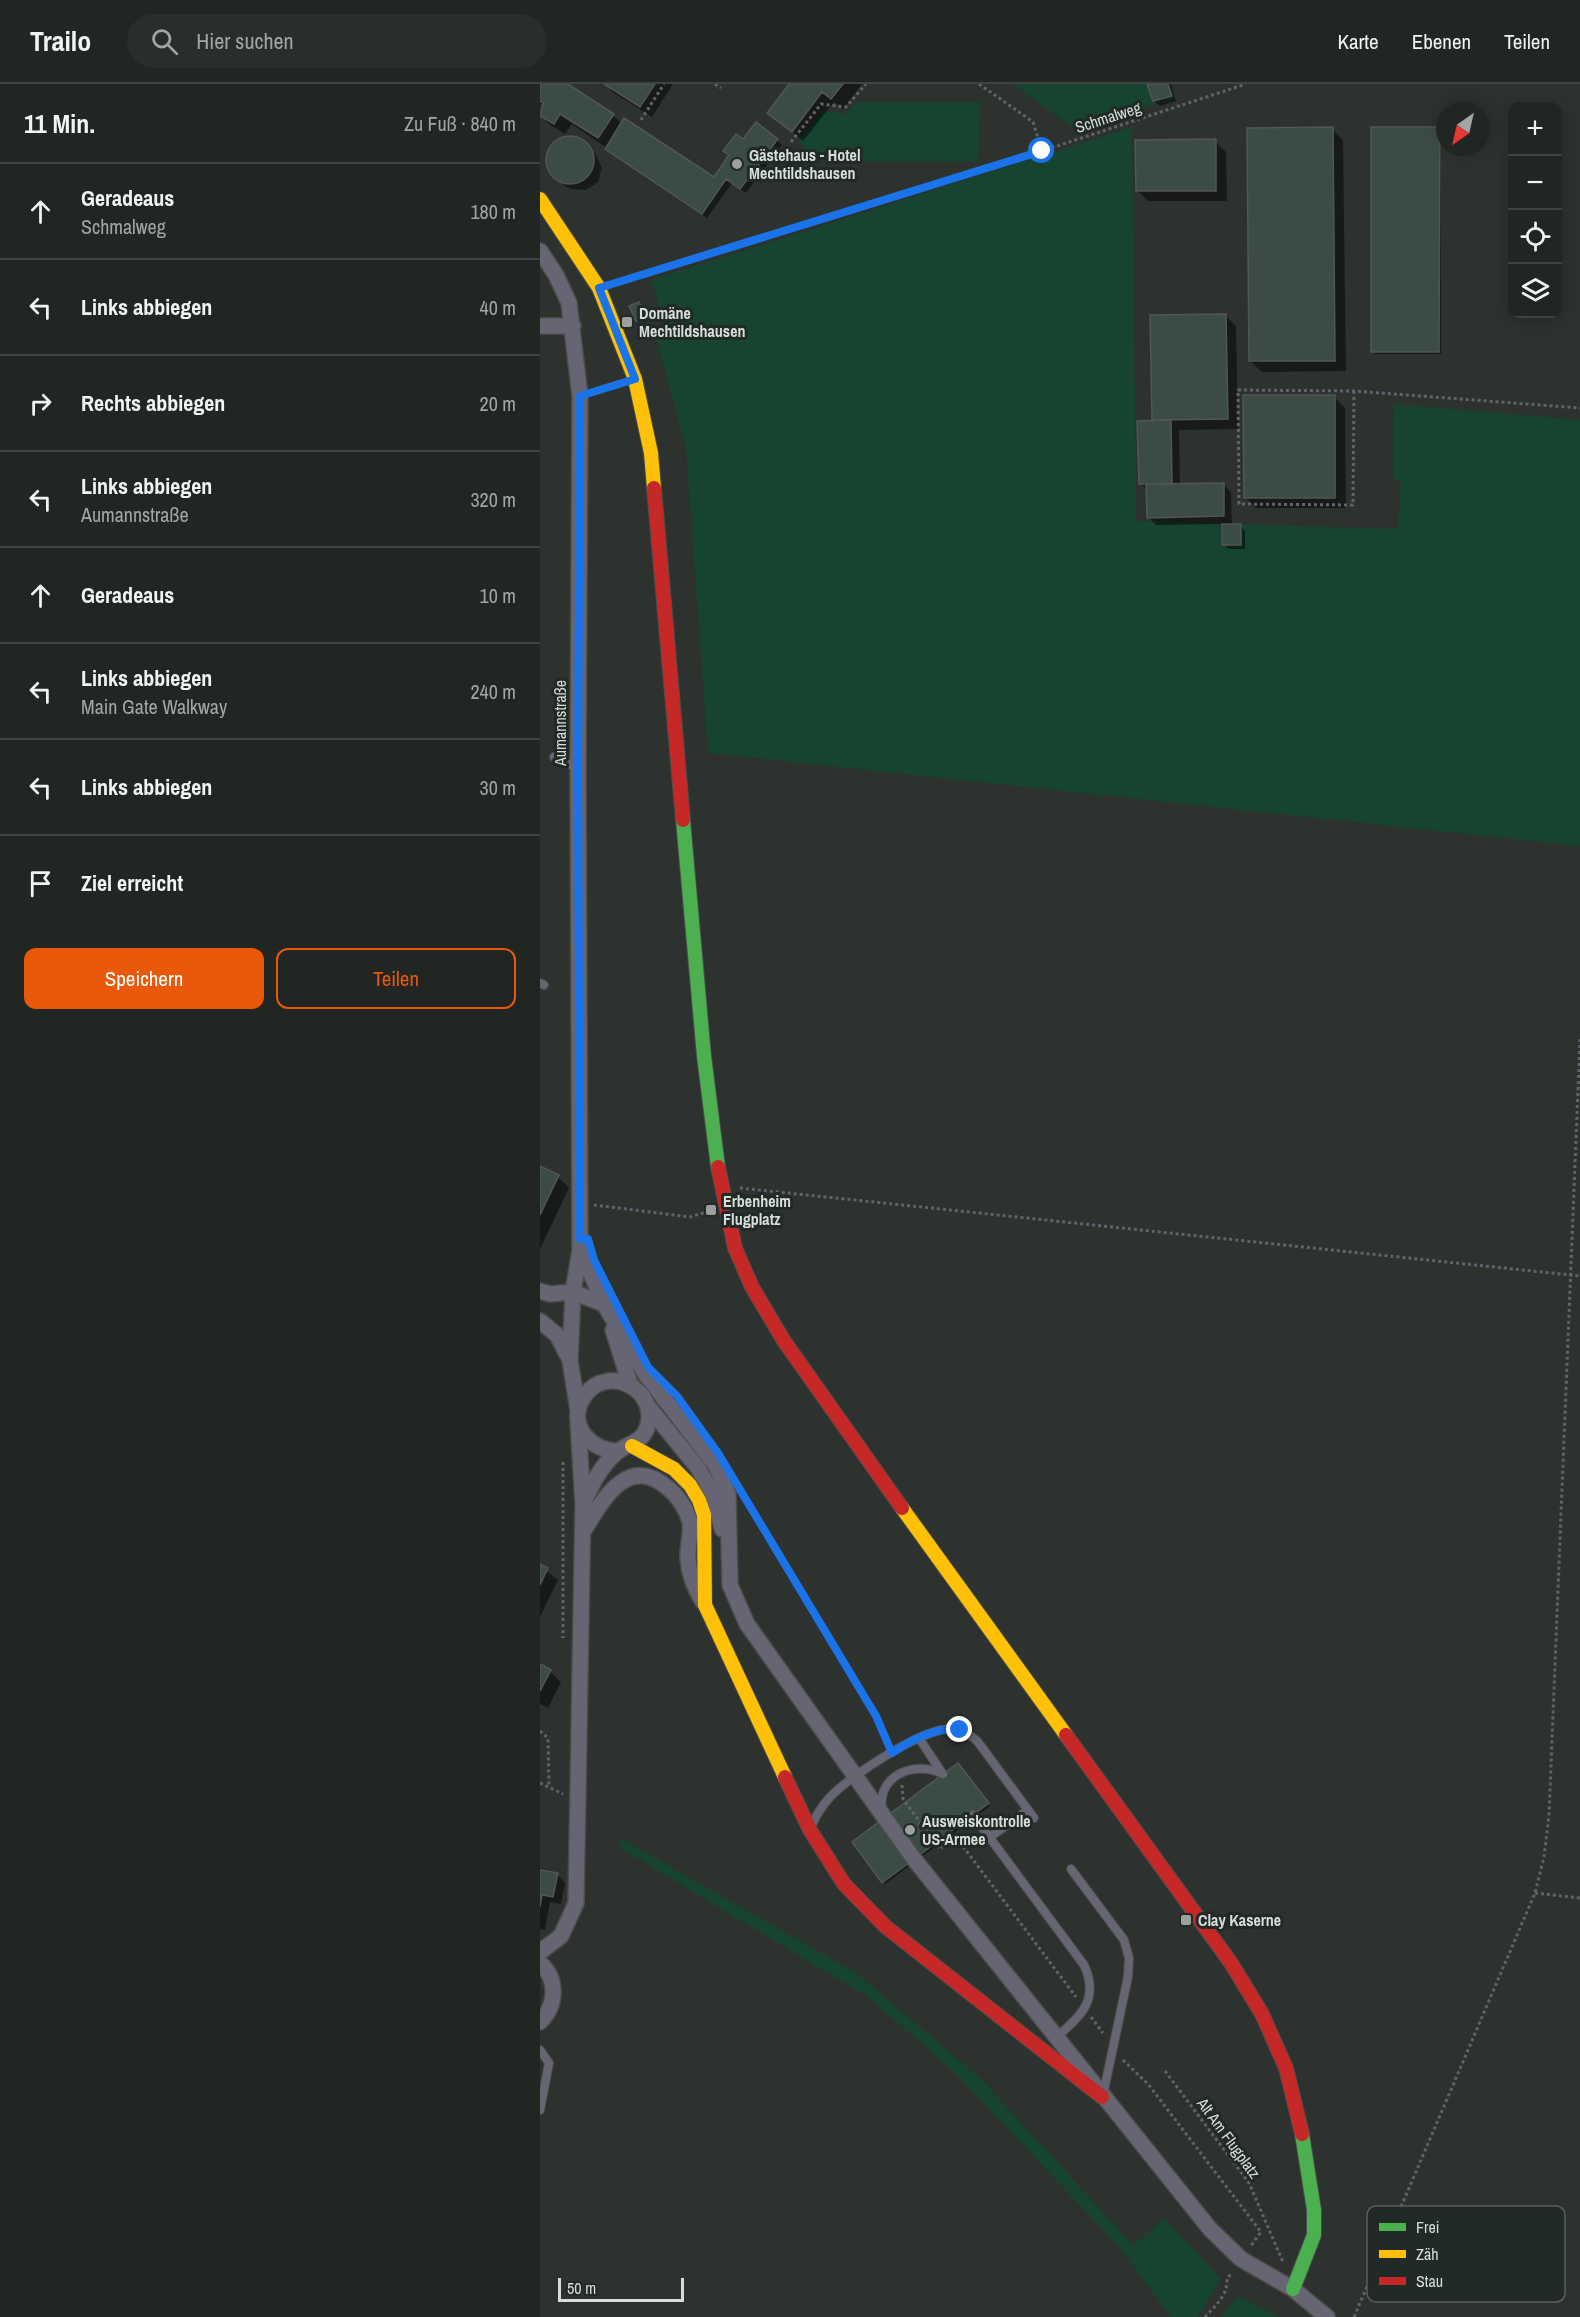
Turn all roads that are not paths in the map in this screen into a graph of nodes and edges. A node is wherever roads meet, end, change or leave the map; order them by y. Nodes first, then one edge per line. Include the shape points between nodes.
1 (540, 199) edge
2 (540, 251) edge
3 (540, 326) edge
4 (573, 326) junction
5 (554, 757) dead end
6 (578, 768) junction
7 (580, 1250) junction
8 (540, 1291) edge
9 (573, 1292) junction
10 (604, 1304) junction
11 (540, 1321) edge
12 (570, 1361) junction
13 (630, 1384) junction
14 (647, 1405) junction
15 (578, 1416) junction
16 (625, 1448) junction
17 (583, 1503) junction
18 (583, 1532) junction
19 (728, 1552) junction
20 (705, 1605) junction
21 (919, 1738) junction
22 (855, 1778) junction
23 (1028, 1810) junction
24 (973, 1815) dead end
25 (884, 1818) junction
26 (1034, 1818) dead end
27 (810, 1830) junction
28 (990, 1838) junction
29 (1071, 1869) dead end
30 (540, 1952) edge
31 (540, 1963) edge
32 (540, 2022) edge
33 (1057, 2037) junction
34 (1041, 2049) junction
35 (540, 2050) edge
36 (1102, 2097) junction
37 (540, 2110) edge
38 (1293, 2289) junction
39 (1327, 2317) edge

1 - 38 street via 599,288 635,379 651,453 704,1056 720,1186 735,1248 752,1287 784,1341 1231,1963 1262,2014 1286,2068 1307,2153 1314,2210 1314,2235
2 - 4 street, Aumannstraße via 568,303
3 - 4 street
4 - 6 street, Aumannstraße via 580,396
5 - 6 lane
6 - 7 street, Aumannstraße
7 - 9 street
7 - 10 street
8 - 9 street
9 - 10 street
9 - 12 street
10 - 13 street
10 - 19 street via 646,1375 716,1466 728,1494
11 - 12 street via 557,1335
12 - 15 street
13 - 14 street
13 - 15 street via 597,1384 588,1390
14 - 16 street via 646,1428
14 - 19 street via 698,1468 713,1494
15 - 16 street via 589,1441 597,1448
15 - 17 street
16 - 17 street via 594,1480
16 - 20 street via 657,1457 690,1485 699,1500 704,1515
17 - 18 street
18 - 20 street via 615,1485 642,1475 660,1481 674,1493 687,1514 688,1560 694,1588
18 - 30 street via 576,1903 561,1936
19 - 22 street via 730,1585 747,1624
20 - 27 street
21 - 22 lane
21 - 23 lane via 952,1729 968,1733
21 - 25 lane via 943,1774 919,1767 899,1774 883,1795
22 - 25 street
22 - 27 lane via 832,1794
23 - 26 lane
23 - 28 lane
24 - 28 lane
25 - 33 street
27 - 34 street via 844,1884 879,1921
28 - 33 lane via 1090,1978 1085,2009
29 - 36 lane via 1124,1940 1129,1958
31 - 32 street via 554,1986 552,2005
33 - 34 lane
33 - 36 street
34 - 36 street
35 - 37 lane via 549,2063
36 - 38 street via 1185,2200 1241,2259
38 - 39 street

